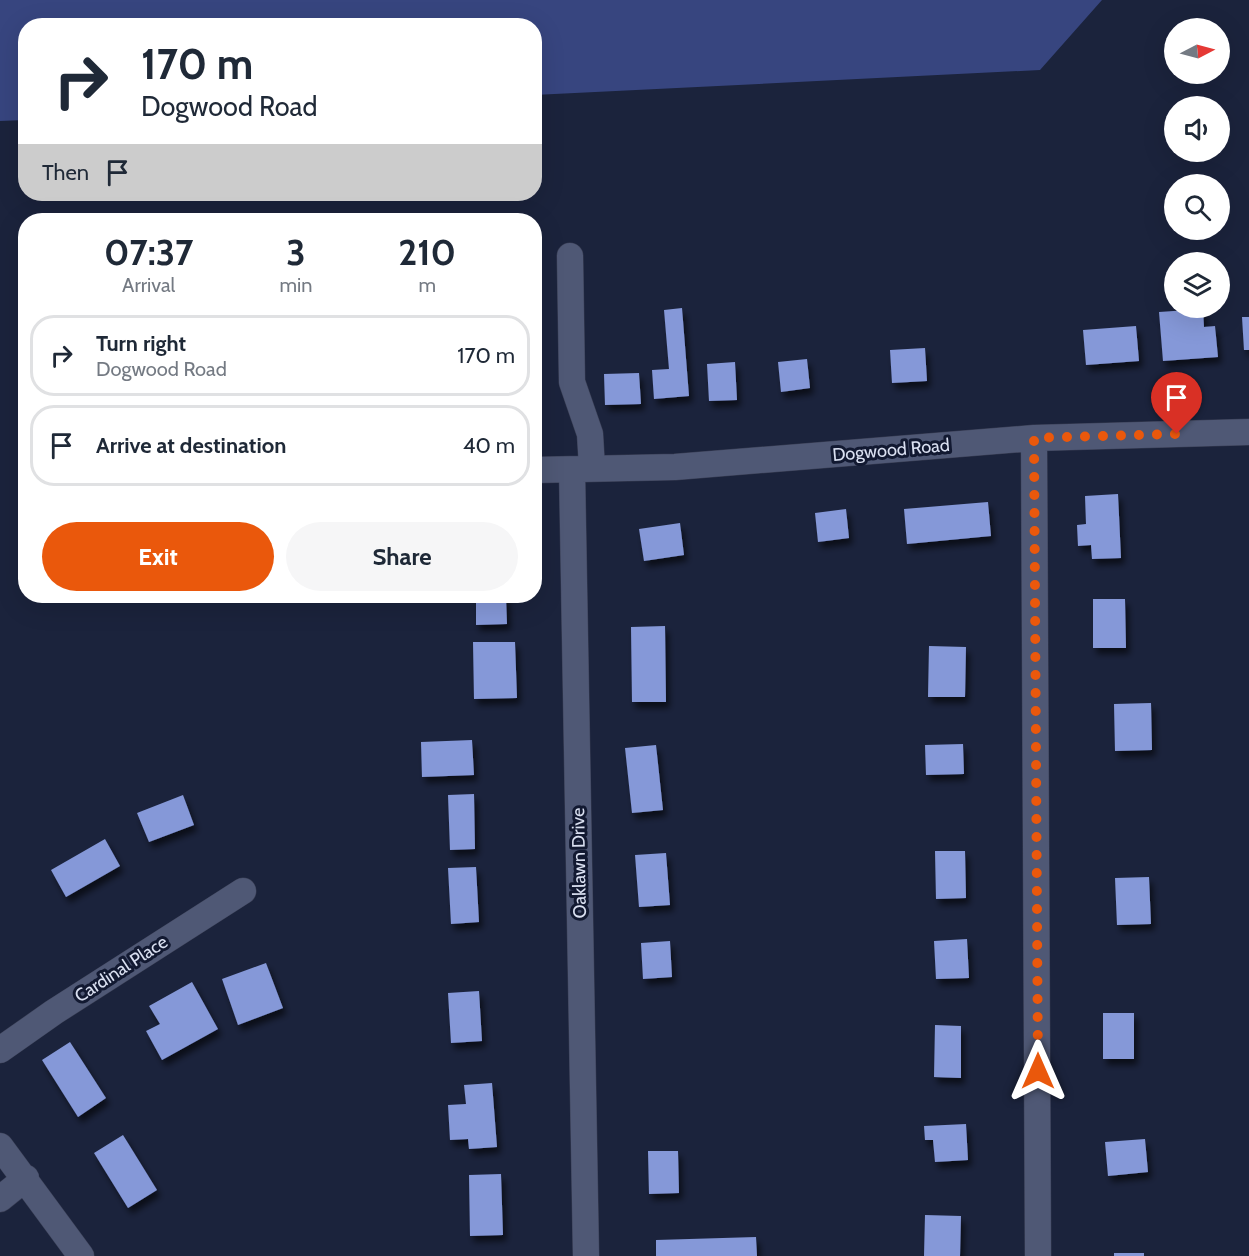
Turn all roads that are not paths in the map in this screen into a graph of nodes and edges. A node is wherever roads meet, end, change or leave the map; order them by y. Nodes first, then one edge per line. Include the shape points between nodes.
1 (570, 256) dead end
2 (1249, 432) edge
3 (1034, 438) junction
4 (582, 469) junction
5 (542, 470) edge
6 (243, 891) dead end
7 (0, 1050) edge
8 (0, 1146) edge
9 (26, 1178) junction
10 (0, 1199) edge
11 (81, 1256) edge
12 (586, 1256) edge
13 (1038, 1256) edge

1 - 4 street, Oaklawn Drive via 572,382 590,434
2 - 3 street, Dogwood Road
3 - 4 street, Dogwood Road via 675,467
3 - 13 street
4 - 5 street, Dogwood Road
4 - 12 street, Oaklawn Drive
6 - 7 street, Cardinal Place
8 - 9 street
9 - 10 street
9 - 11 street

